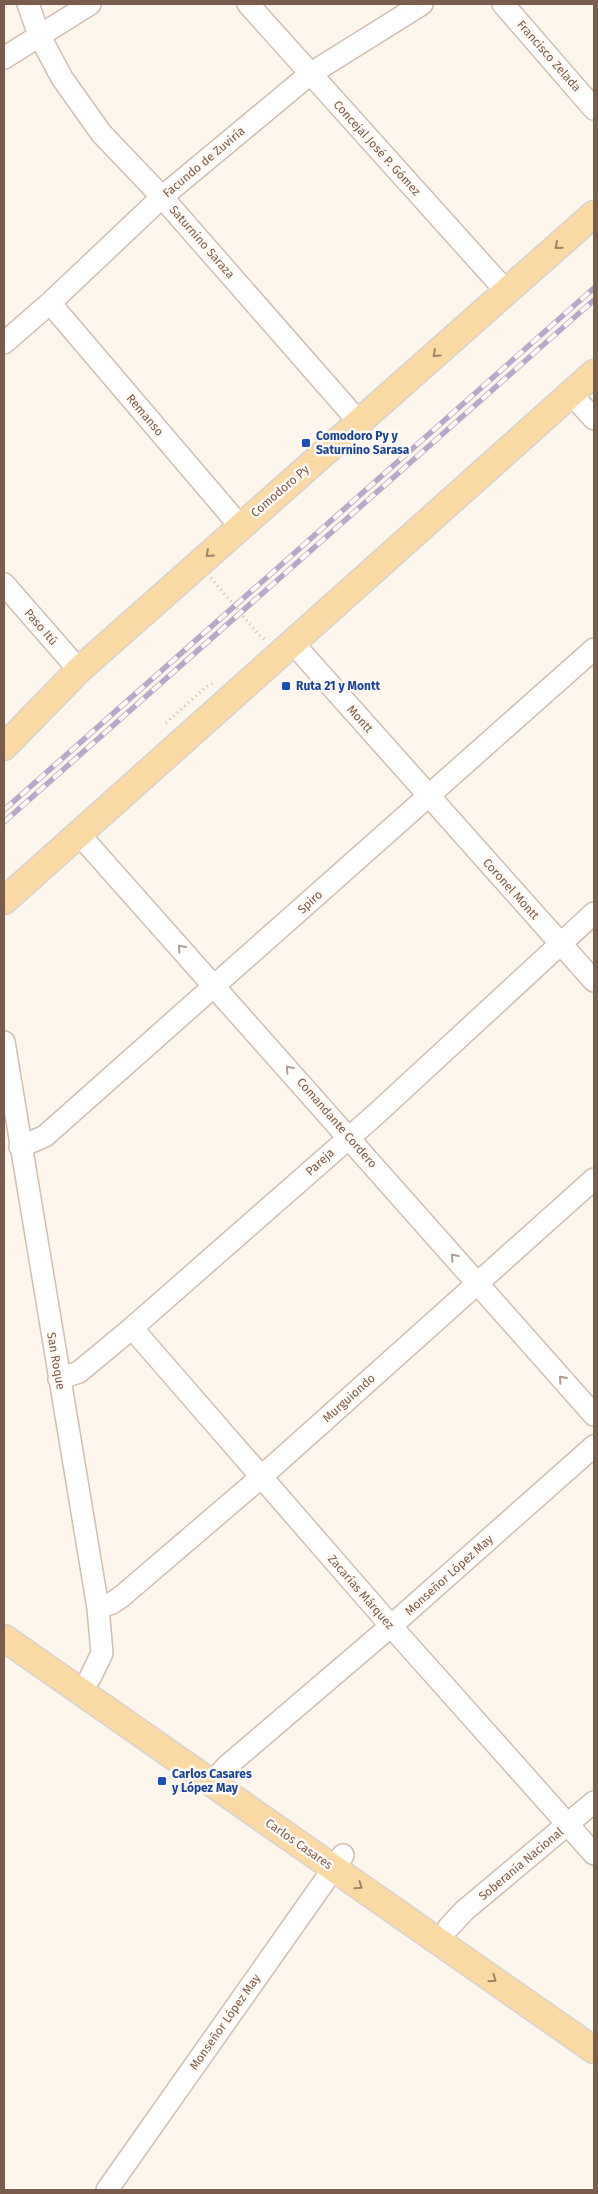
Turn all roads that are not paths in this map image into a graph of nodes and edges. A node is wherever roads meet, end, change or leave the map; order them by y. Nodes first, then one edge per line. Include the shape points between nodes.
1 (28, 4) edge
2 (90, 4) edge
3 (248, 4) edge
4 (422, 4) edge
5 (503, 4) edge
6 (39, 35) junction
7 (4, 58) edge
8 (310, 74) junction
9 (594, 109) edge
10 (162, 197) junction
11 (594, 214) edge
12 (506, 291) junction
13 (50, 303) junction
14 (4, 343) edge
15 (594, 373) edge
16 (571, 394) junction
17 (594, 419) edge
18 (360, 422) junction
19 (240, 526) junction
20 (4, 584) edge
21 (286, 648) junction
22 (594, 649) edge
23 (79, 670) junction
24 (4, 732) edge
25 (4, 747) edge
26 (429, 796) junction
27 (78, 833) junction
28 (4, 901) edge
29 (594, 914) edge
30 (560, 944) junction
31 (594, 981) edge
32 (215, 986) junction
33 (4, 1042) edge
34 (348, 1136) junction
35 (20, 1147) junction
36 (594, 1179) edge
37 (477, 1283) junction
38 (132, 1328) junction
39 (60, 1379) junction
40 (594, 1415) edge
41 (594, 1446) edge
42 (260, 1478) junction
43 (98, 1608) junction
44 (4, 1618) edge
45 (391, 1626) junction
46 (4, 1638) edge
47 (90, 1678) junction
48 (218, 1777) junction
49 (594, 1802) edge
50 (568, 1825) junction
51 (594, 1854) edge
52 (338, 1861) junction
53 (449, 1927) junction
54 (594, 2028) edge
55 (594, 2050) edge
56 (107, 2190) edge

1 - 6 street, Saturnino Saraza
2 - 6 street
3 - 8 street, Concejal José P. Gómez
4 - 8 street, Facundo de Zuviría
5 - 9 street, Francisco Zelada
6 - 7 street
6 - 10 street, Saturnino Saraza via 62,78 90,119
8 - 10 street, Facundo de Zuviría
8 - 12 street, Concejal José P. Gómez
10 - 13 street, Facundo de Zuviría
10 - 18 street, Saturnino Saraza
11 -> 12 main road, Comodoro Py
12 -> 18 main road, Comodoro Py
13 - 14 street, Facundo de Zuviría
13 - 19 street, Remanso
15 - 16 main road
16 - 17 street
16 - 21 main road
18 - 19 main road, Comodoro Py
19 -> 23 main road, Comodoro Py
20 - 23 street, Paso Itú
21 - 26 street, Montt
21 - 27 main road
22 - 26 street, Spiro
23 - 24 street, Comodoro Py
23 - 25 main road, Comodoro Py
26 - 30 street, Coronel Montt
26 - 32 street, Spiro
27 - 28 main road
32 -> 27 street, Comandante Cordero
29 - 30 street, Pareja
30 - 31 street, Coronel Montt
30 - 34 street, Pareja
34 -> 32 street, Comandante Cordero
32 - 35 street, Spiro via 46,1136
33 - 35 street, San Roque
37 -> 34 street, Comandante Cordero
34 - 38 street, Pareja
35 - 39 street, San Roque
36 - 37 street, Murguiondo
40 -> 37 street, Comandante Cordero
37 - 42 street, Murguiondo
38 - 39 street, Pareja via 79,1372
38 - 42 street, Zacarías Márquez
39 - 43 street, San Roque
41 - 45 street, Monseñor López May
42 - 43 street, Murguiondo via 121,1597
42 - 45 street, Zacarías Márquez
43 - 47 street, San Roque via 102,1653
44 - 47 main road, Carlos Casares
45 - 48 street, Monseñor López May
45 - 50 street, Zacarías Márquez
46 - 48 main road, Carlos Casares
47 - 48 main road, Carlos Casares
48 - 52 main road, Carlos Casares
49 - 50 street, Soberanía Nacional
50 - 51 street, Zacarías Márquez
50 - 53 street, Soberanía Nacional
52 - 53 main road, Carlos Casares
52 -> 55 main road, Carlos Casares
52 - 56 street, Monseñor López May
53 - 54 main road, Carlos Casares

